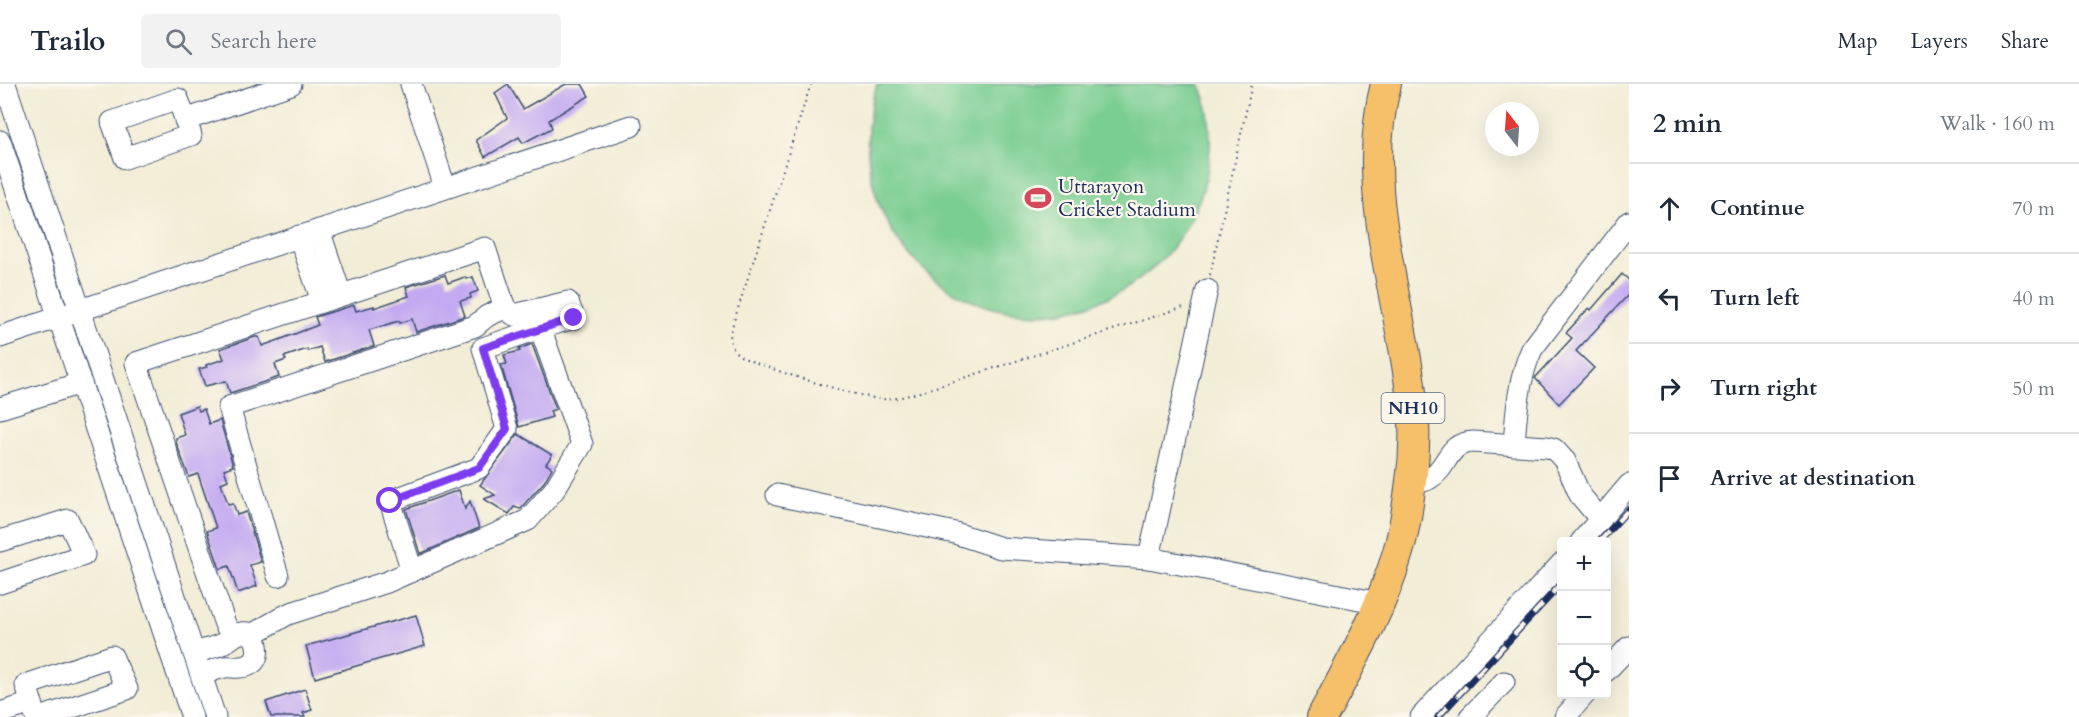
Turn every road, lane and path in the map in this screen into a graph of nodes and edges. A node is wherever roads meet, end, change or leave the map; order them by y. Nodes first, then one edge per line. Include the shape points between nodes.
1 (5, 84) edge
2 (291, 84) edge
3 (411, 84) edge
4 (812, 84) edge
5 (1251, 84) edge
6 (1386, 84) edge
7 (185, 120) dead end
8 (631, 126) dead end
9 (0, 141) edge
10 (445, 187) junction
11 (1629, 222) edge
12 (319, 230) junction
13 (299, 236) junction
14 (1207, 290) junction
15 (332, 298) junction
16 (505, 308) junction
17 (80, 310) junction
18 (59, 317) junction
19 (540, 328) junction
20 (0, 337) edge
21 (81, 383) junction
22 (0, 408) edge
23 (1514, 445) junction
24 (1411, 483) junction
25 (1629, 485) edge
26 (777, 495) dead end
27 (1601, 520) junction
28 (1586, 537) edge
29 (0, 541) edge
30 (1149, 558) junction
31 (1557, 568) edge
32 (412, 571) junction
33 (278, 576) dead end
34 (0, 583) edge
35 (1380, 603) junction
36 (242, 635) junction
37 (1629, 647) edge
38 (194, 654) junction
39 (1611, 666) edge
40 (201, 675) junction
41 (1504, 682) dead end
42 (1580, 699) edge
43 (37, 712) edge
44 (0, 713) edge
45 (192, 717) edge
46 (215, 717) edge
47 (1322, 717) edge
48 (1421, 717) edge
49 (1470, 717) edge
50 (1564, 717) edge

1 - 17 street
2 - 7 street
3 - 10 street
4 - 14 path via 731,330 736,353 746,359 862,396 891,399 1181,308 1196,302
5 - 14 path
6 - 24 highway, NH10 via 1380,108 1377,165 1382,225 1414,423
8 - 10 street
9 - 18 street
10 - 12 street
11 - 23 street via 1532,349
12 - 13 street
12 - 15 street
13 - 15 street
13 - 17 street
14 - 30 street
15 - 16 street via 485,248
15 - 36 street via 136,363 225,624
16 - 19 street via 514,315 568,302 574,318
16 - 33 street via 475,326 229,407
17 - 18 street
17 - 38 street
18 - 20 street
18 - 21 street
19 - 32 street via 582,444 554,490 528,520
19 - 32 street via 483,348 507,429 479,468 390,501
21 - 22 street
21 - 45 street
23 - 24 street via 1462,443 1431,478
23 - 27 street via 1547,447 1558,453 1568,465 1580,495
24 - 35 highway, NH10 via 1399,551
25 - 27 street
26 - 30 street via 955,533 1001,548
27 - 28 street
29 - 34 street via 68,520 84,555
30 - 35 street
31 - 48 street
32 - 36 street via 288,614
35 - 47 highway, NH10
36 - 38 street
36 - 40 street via 259,646 252,663
37 - 39 street
38 - 40 street
40 - 46 street
41 - 49 street
42 - 50 street
43 - 44 street

